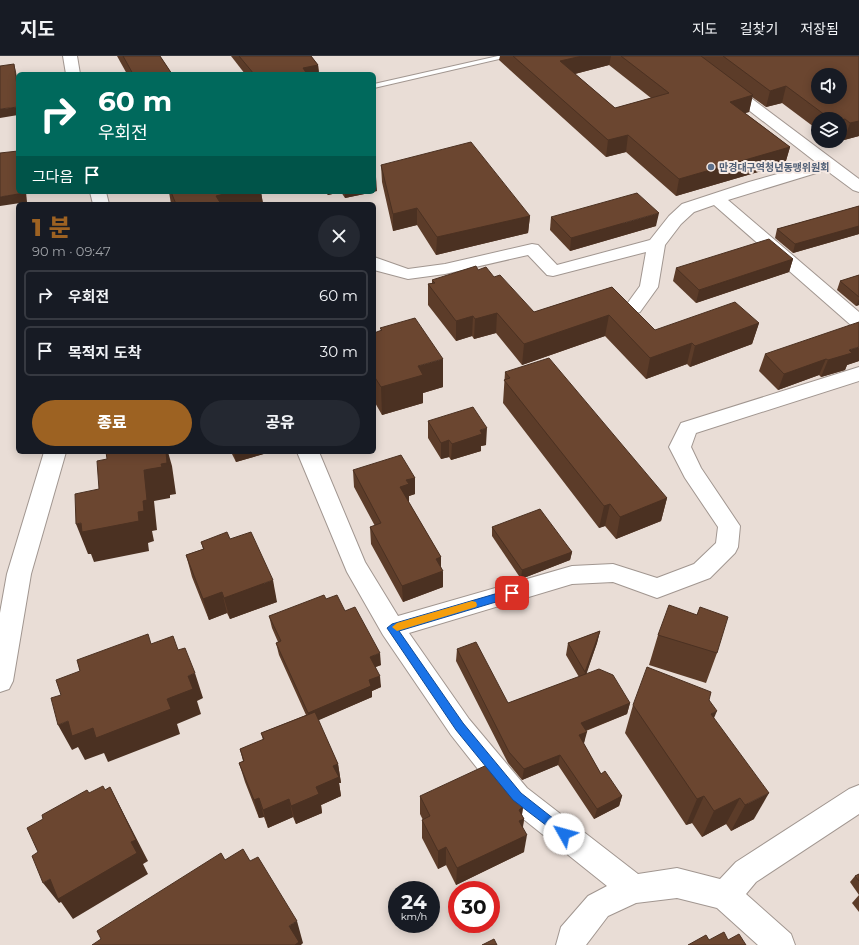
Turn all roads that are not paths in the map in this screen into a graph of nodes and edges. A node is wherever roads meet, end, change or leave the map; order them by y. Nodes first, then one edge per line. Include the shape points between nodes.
1 (70, 56) edge
2 (508, 56) edge
3 (686, 56) edge
4 (74, 72) edge
5 (376, 86) edge
6 (829, 164) junction
7 (859, 187) edge
8 (716, 198) junction
9 (656, 244) junction
10 (376, 263) edge
11 (633, 308) edge
12 (859, 322) edge
13 (859, 374) edge
14 (54, 454) edge
15 (309, 454) edge
16 (392, 628) junction
17 (0, 681) edge
18 (859, 798) edge
19 (634, 890) junction
20 (725, 895) junction
21 (571, 945) edge
22 (780, 945) edge

1 - 4 street
2 - 5 lane
3 - 6 street
6 - 7 street
6 - 8 street
8 - 9 street via 688,208
8 - 12 street
9 - 10 street via 553,271 532,249 408,274
9 - 11 street via 649,287
13 - 16 street via 688,428 680,447 693,472 729,526 727,547 702,571 657,588 614,573 572,575
14 - 17 street via 19,574
15 - 16 street via 355,564
16 - 19 street via 460,727 517,797
18 - 20 street via 746,872
19 - 20 street via 677,883
19 - 21 street via 598,906 572,938
20 - 22 street

